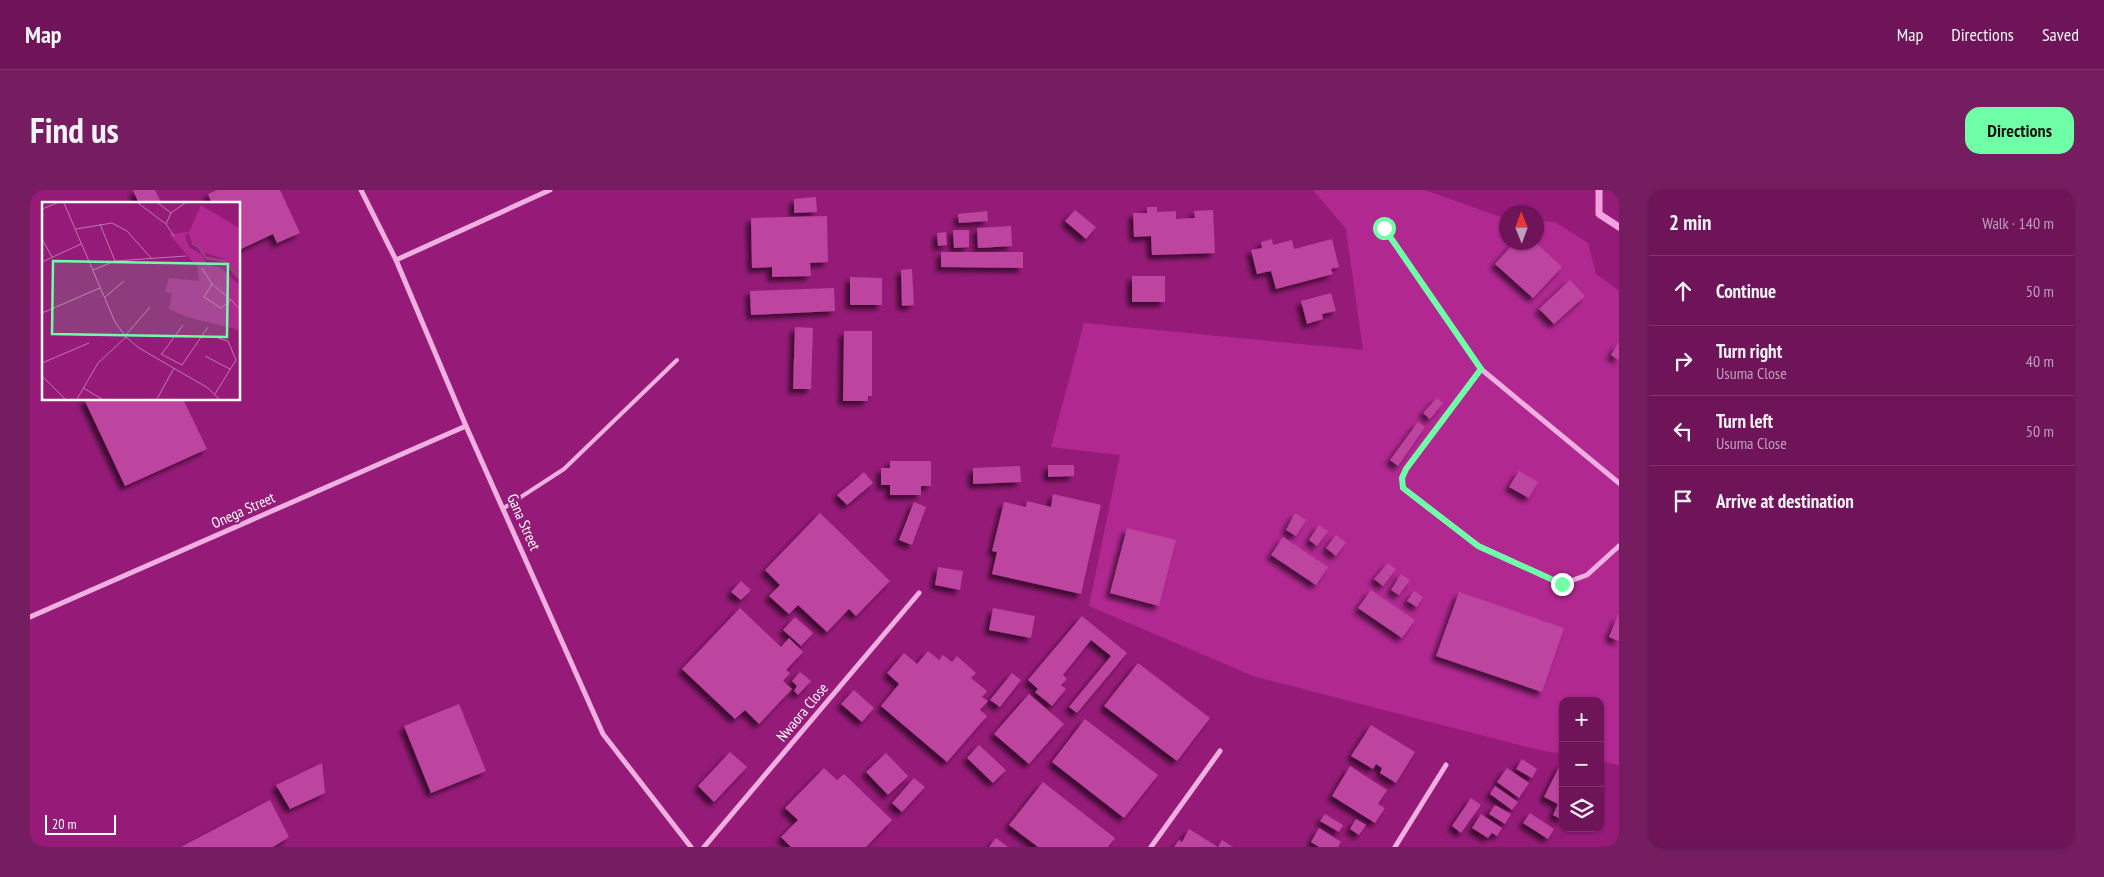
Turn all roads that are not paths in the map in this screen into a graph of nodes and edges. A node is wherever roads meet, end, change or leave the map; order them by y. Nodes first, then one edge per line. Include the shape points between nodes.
1 (361, 190) edge
2 (550, 190) edge
3 (1384, 228) dead end
4 (396, 260) junction
5 (677, 360) dead end
6 (1481, 369) junction
7 (466, 426) junction
8 (1619, 482) edge
9 (504, 508) junction
10 (1619, 546) edge
11 (919, 593) dead end
12 (30, 617) edge
13 (1220, 751) dead end
14 (1446, 765) dead end
15 (691, 847) edge
16 (704, 847) edge
17 (1151, 847) edge
18 (1395, 847) edge

1 - 4 street, Gana Street
2 - 4 street
3 - 6 street
4 - 7 street, Gana Street
5 - 9 lane via 564,469
6 - 8 street
6 - 10 street via 1406,469 1402,478 1403,488 1478,546 1562,584 1588,575
7 - 9 street, Gana Street
7 - 12 street, Onega Street
9 - 15 street, Gana Street via 603,734
11 - 16 street, Nwaora Close
13 - 17 street
14 - 18 street

